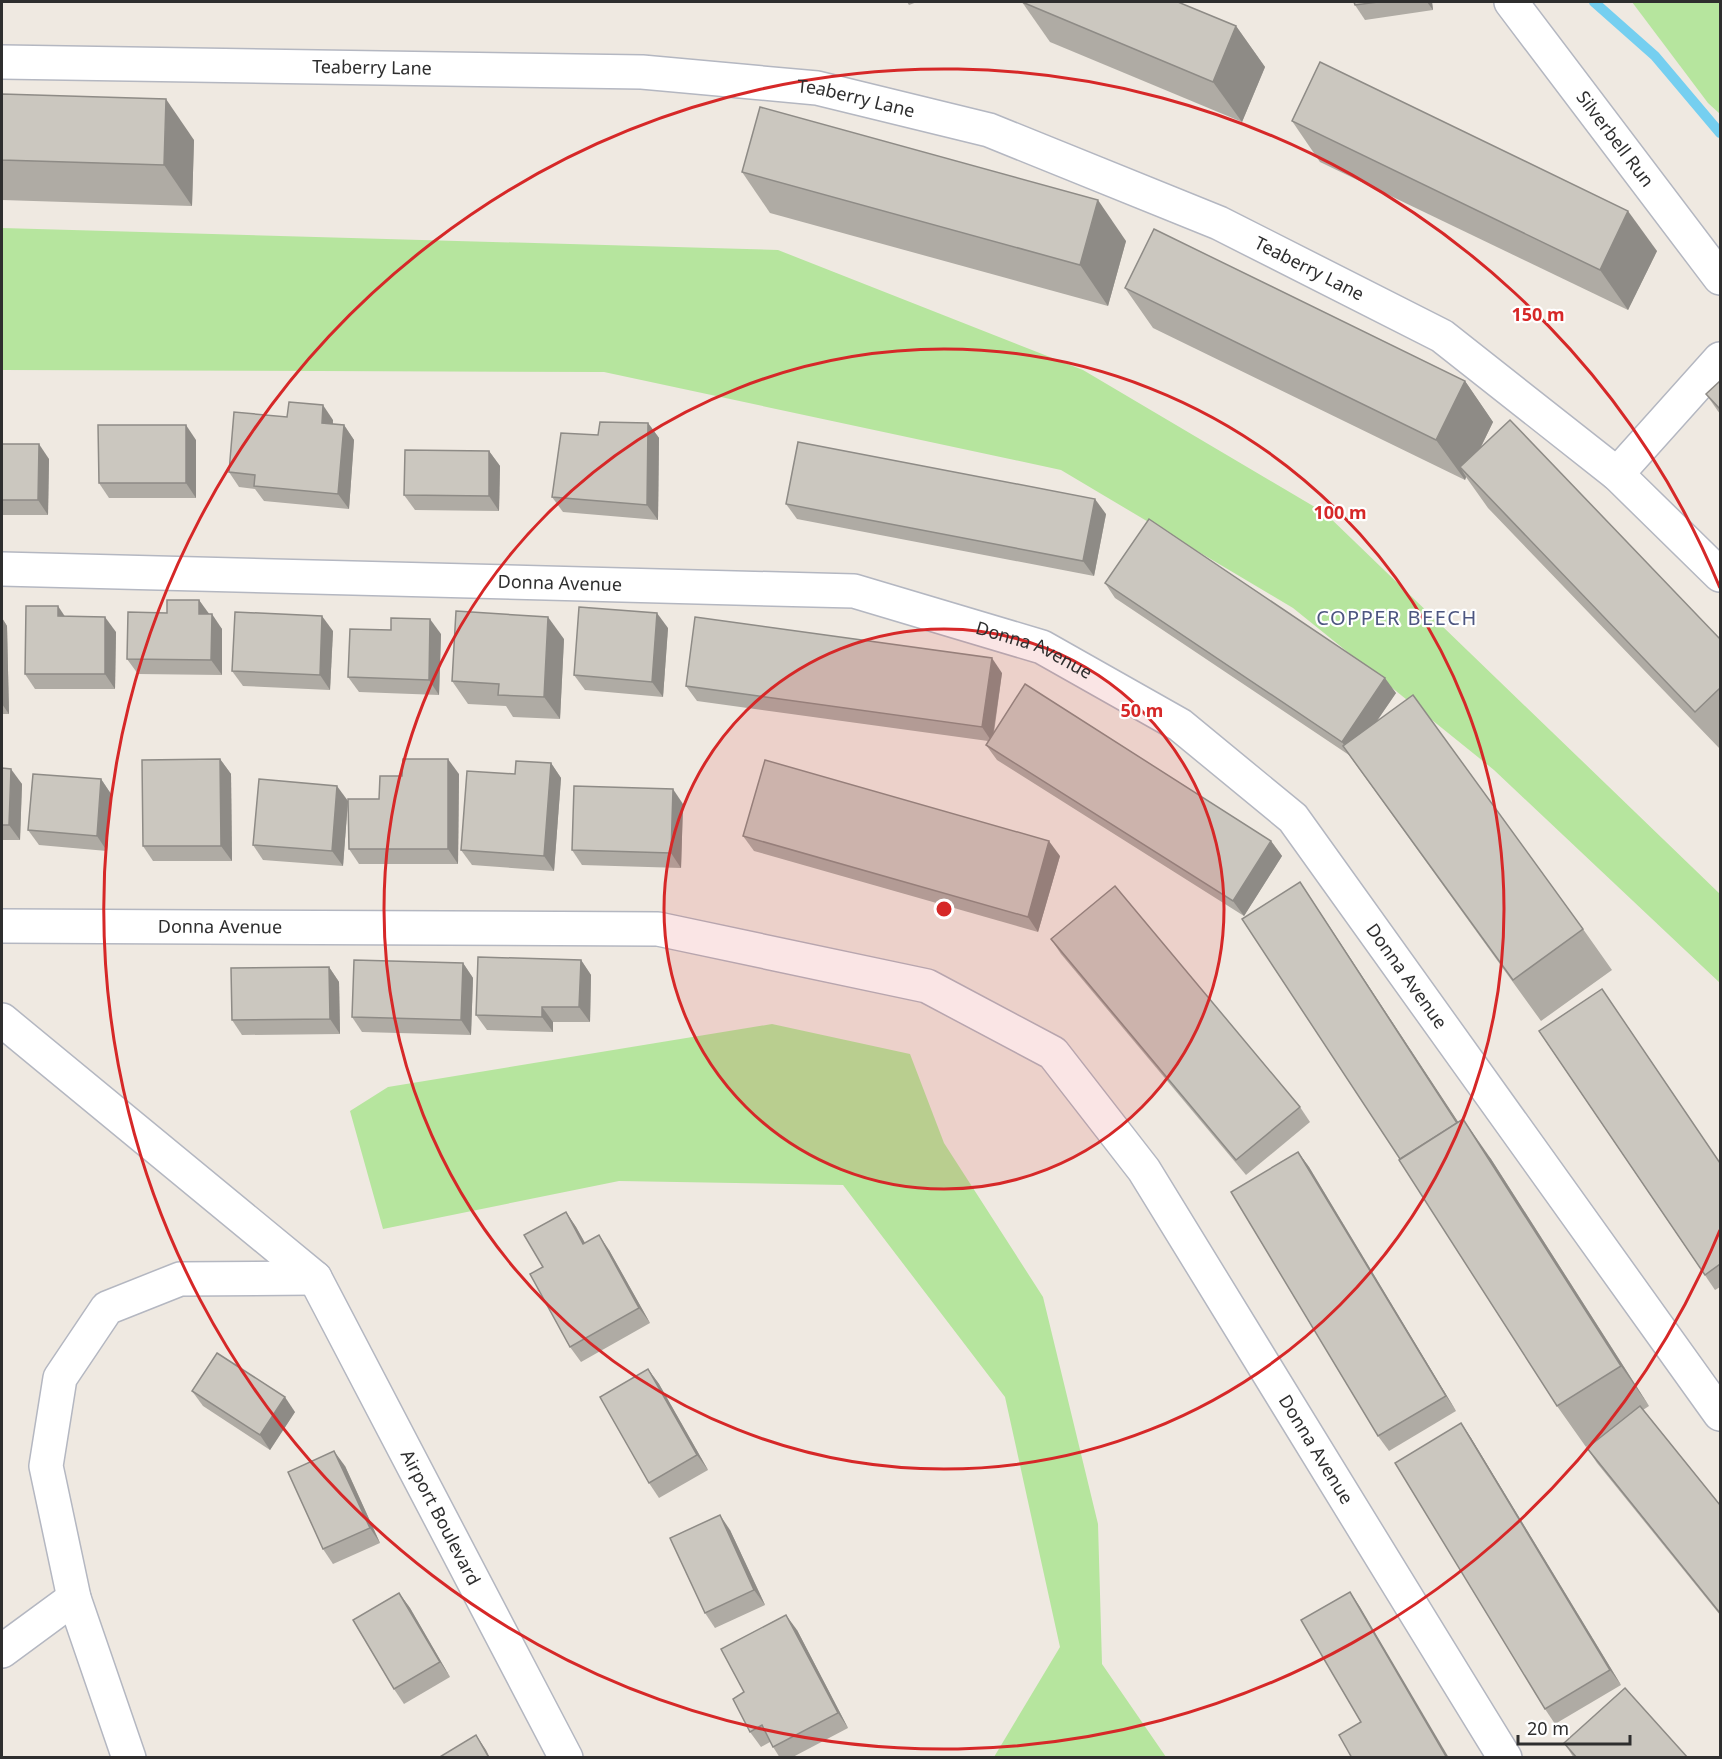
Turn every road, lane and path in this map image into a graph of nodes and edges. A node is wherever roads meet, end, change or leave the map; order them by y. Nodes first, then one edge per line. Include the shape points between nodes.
1 (1511, 2) edge
2 (2, 62) edge
3 (1720, 278) edge
4 (1720, 359) edge
5 (1617, 474) junction
6 (2, 569) edge
7 (1720, 575) edge
8 (2, 926) edge
9 (2, 1020) edge
10 (315, 1278) junction
11 (1720, 1414) edge
12 (74, 1598) junction
13 (2, 1651) edge
14 (129, 1758) edge
15 (566, 1758) edge
16 (1505, 1758) edge

1 - 3 street, Silverbell Run
2 - 5 street, Teaberry Lane via 676,75 817,88 989,130 1219,223 1442,336
4 - 5 street
5 - 7 street, Teaberry Lane
6 - 11 street, Donna Avenue via 854,591 1042,647 1180,725 1293,818
8 - 16 street, Donna Avenue via 658,929 927,986 1053,1053 1144,1170
9 - 10 street
10 - 12 street via 180,1280 107,1308 60,1378 46,1466
10 - 15 street, Airport Boulevard
12 - 13 street
12 - 14 street

